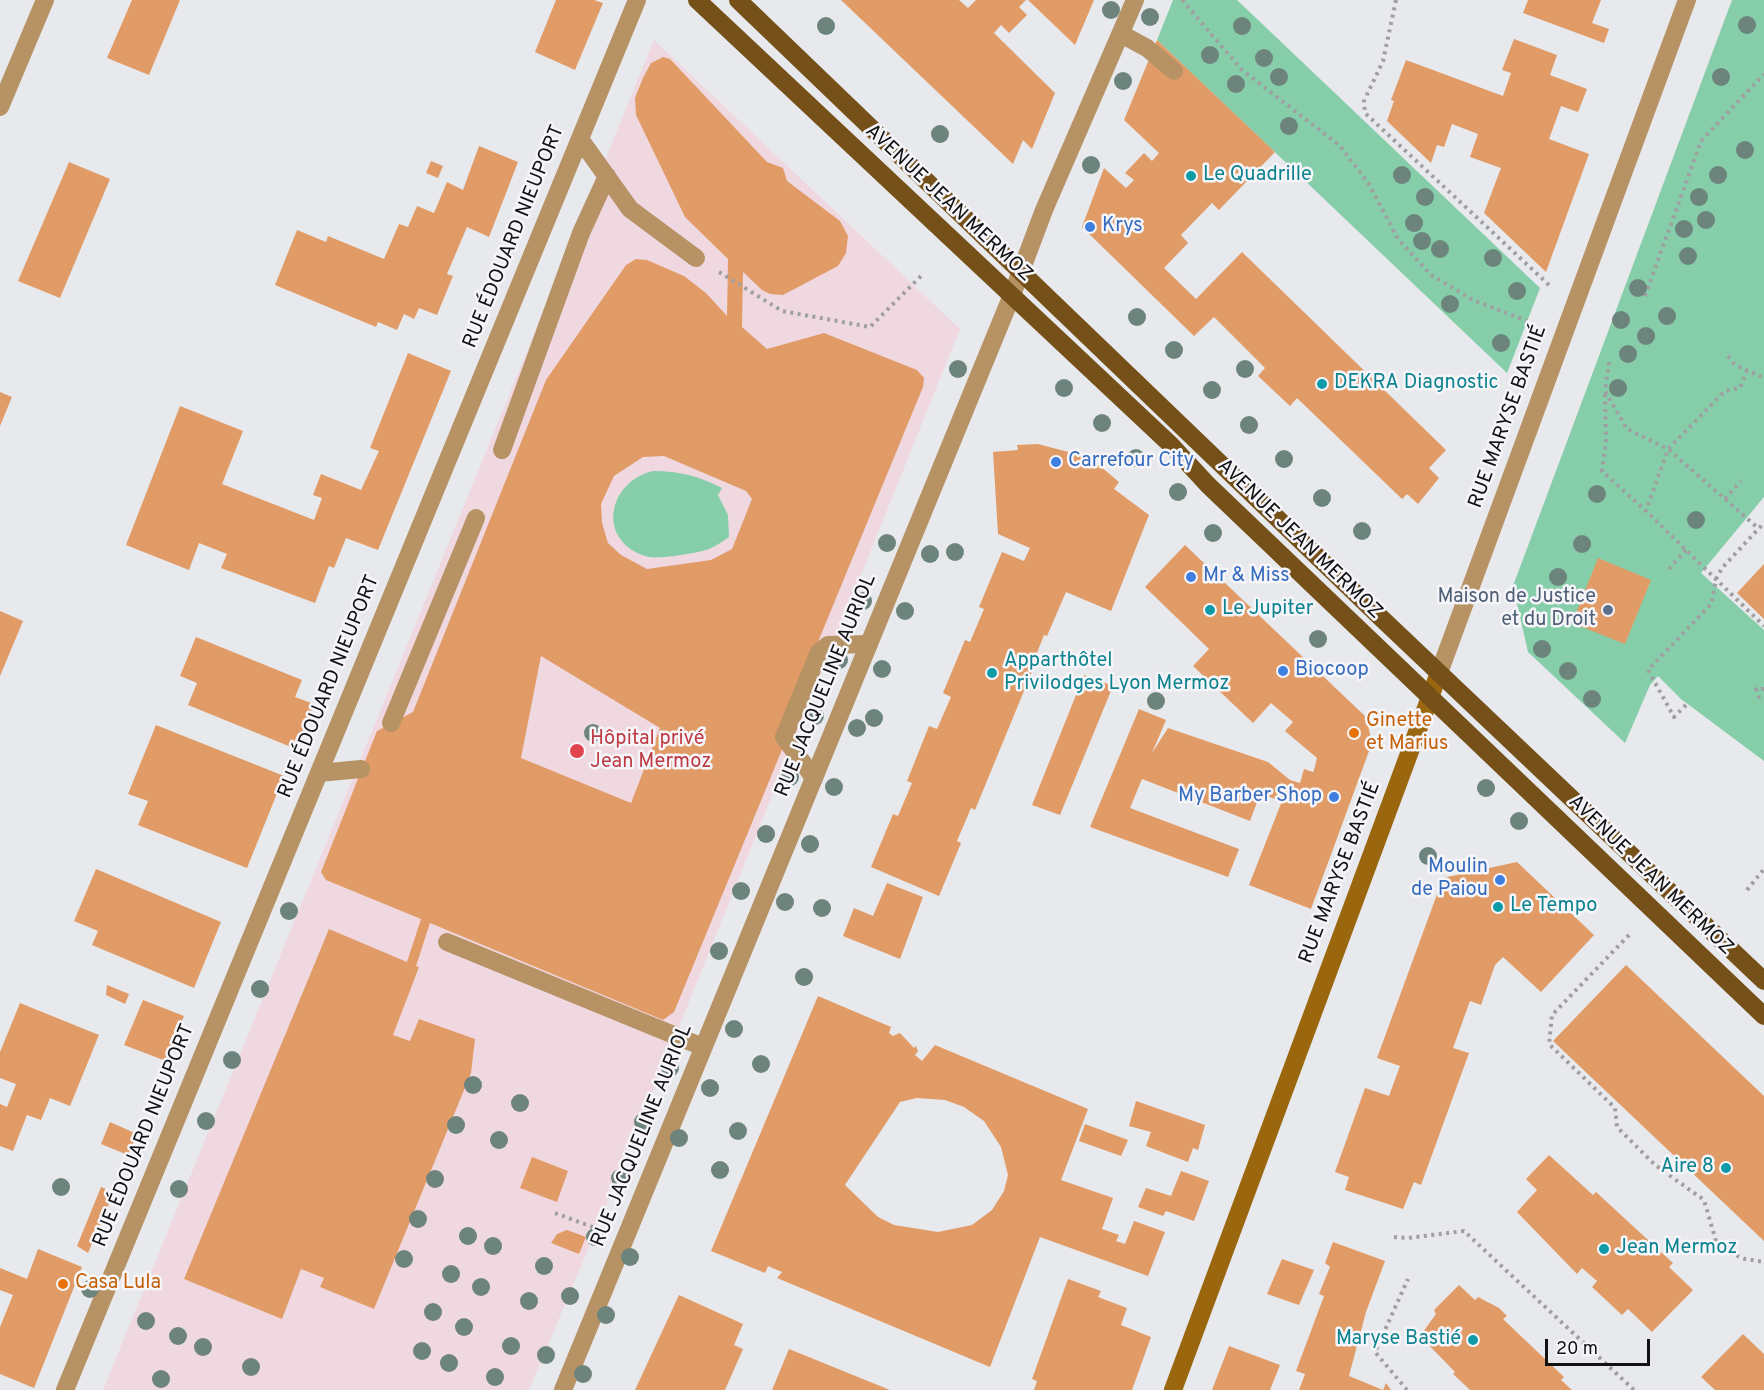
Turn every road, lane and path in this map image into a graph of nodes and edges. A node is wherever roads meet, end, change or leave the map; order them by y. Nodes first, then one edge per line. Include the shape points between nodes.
1 (45, 0) edge
2 (638, 0) edge
3 (697, 0) edge
4 (738, 0) edge
5 (1135, 0) edge
6 (1182, 0) edge
7 (1396, 0) edge
8 (1687, 0) edge
9 (1121, 34) junction
10 (1174, 71) dead end
11 (1764, 74) edge
12 (0, 107) edge
13 (580, 139) junction
14 (607, 176) junction
15 (696, 258) joint
16 (1020, 272) junction
17 (924, 273) dead end
18 (1549, 285) dead end
19 (1012, 295) junction
20 (1645, 296) dead end
21 (1527, 321) dead end
22 (1728, 356) dead end
23 (1609, 362) dead end
24 (1747, 370) junction
25 (1764, 378) edge
26 (1605, 391) junction
27 (1668, 449) junction
28 (502, 450) dead end
29 (1741, 481) dead end
30 (1725, 500) junction
31 (1646, 511) junction
32 (476, 518) dead end
33 (1764, 523) edge
34 (1759, 529) junction
35 (1686, 550) junction
36 (1669, 570) dead end
37 (1716, 579) junction
38 (1764, 626) edge
39 (869, 644) junction
40 (1439, 673) junction
41 (1764, 689) edge
42 (1764, 697) edge
43 (1431, 698) junction
44 (1686, 705) dead end
45 (391, 723) dead end
46 (361, 769) dead end
47 (319, 773) junction
48 (814, 778) junction
49 (1764, 869) edge
50 (1747, 890) dead end
51 (1629, 935) dead end
52 (447, 942) dead end
53 (1764, 981) edge
54 (1764, 1016) edge
55 (704, 1047) junction
56 (555, 1213) dead end
57 (598, 1229) dead end
58 (1394, 1237) dead end
59 (1764, 1262) edge
60 (1408, 1279) dead end
61 (64, 1390) edge
62 (563, 1390) edge
63 (1173, 1390) edge
64 (1407, 1390) edge
65 (1634, 1390) edge

1 - 12 street
2 - 13 street, RUE ÉDOUARD NIEUPORT
3 - 19 main road, AVENUE JEAN MERMOZ
4 - 16 main road, AVENUE JEAN MERMOZ
5 - 9 street, RUE JACQUELINE AURIOL
6 - 21 path via 1242,70 1340,146 1369,184 1398,238 1431,275 1473,300
7 - 18 path via 1383,61 1364,100 1365,113
8 - 40 street, RUE MARYSE BASTIÉ
9 - 10 street via 1147,48
9 - 16 street, RUE JACQUELINE AURIOL
11 - 20 path via 1701,141
13 - 14 street
13 - 47 street, RUE ÉDOUARD NIEUPORT
14 - 15 street via 630,209
14 - 28 street via 581,233
15 - 17 path via 782,311 870,327
16 - 19 street, RUE JACQUELINE AURIOL
16 - 40 main road, AVENUE JEAN MERMOZ
19 - 39 street, RUE JACQUELINE AURIOL
19 - 43 main road, AVENUE JEAN MERMOZ
22 - 24 path via 1735,365
23 - 26 path
24 - 25 path
24 - 27 path via 1740,388 1725,391
26 - 27 path via 1627,429
26 - 31 path via 1602,471
27 - 30 path
27 - 31 path
29 - 30 path
30 - 34 path
31 - 35 path
32 - 45 street
33 - 34 path
34 - 37 path via 1722,567
35 - 36 path
35 - 37 path
37 - 38 path
37 - 44 path via 1712,603 1648,670 1674,717
39 - 48 street, RUE JACQUELINE AURIOL
39 - 48 street via 828,645 819,652 784,737
40 - 43 street, RUE MARYSE BASTIÉ
40 - 53 main road, AVENUE JEAN MERMOZ
41 - 42 path via 1756,689 1759,697
43 - 54 main road, AVENUE JEAN MERMOZ
43 - 63 street, RUE MARYSE BASTIÉ
46 - 47 street
47 - 61 street, RUE ÉDOUARD NIEUPORT
48 - 55 street, RUE JACQUELINE AURIOL
49 - 50 path
51 - 59 path via 1552,1015 1549,1044 1615,1108 1617,1127 1655,1166 1704,1200 1718,1248
52 - 55 street
55 - 62 street, RUE JACQUELINE AURIOL
56 - 57 path
58 - 65 path via 1464,1231
60 - 64 path via 1375,1352

